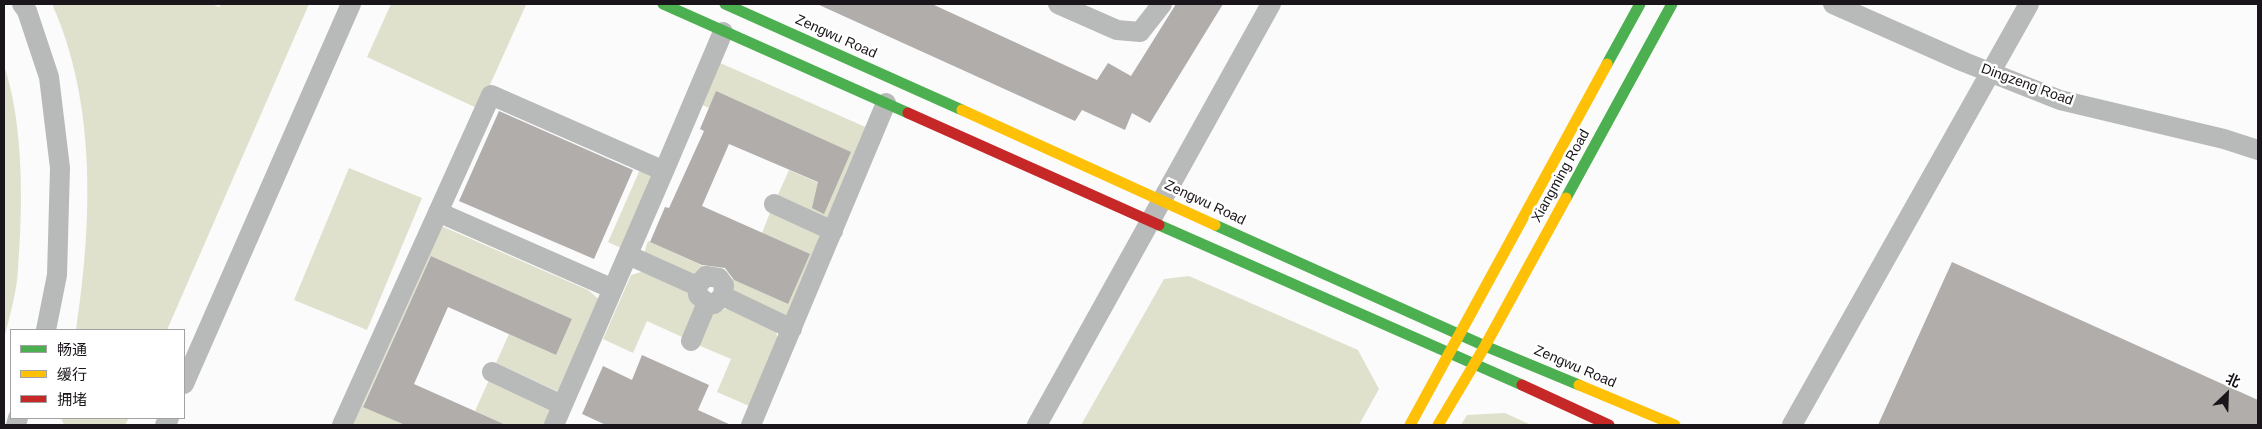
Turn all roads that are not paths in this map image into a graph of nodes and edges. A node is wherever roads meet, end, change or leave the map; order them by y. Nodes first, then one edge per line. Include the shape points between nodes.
1 (22, 4) edge
2 (351, 4) edge
3 (663, 4) edge
4 (725, 4) edge
5 (1058, 4) edge
6 (1162, 4) edge
7 (1271, 4) edge
8 (1640, 4) edge
9 (1672, 4) edge
10 (1833, 4) edge
11 (2029, 4) edge
12 (724, 32) junction
13 (1989, 72) junction
14 (886, 104) junction
15 (2258, 150) edge
16 (664, 170) junction
17 (1163, 200) junction
18 (774, 204) dead end
19 (438, 212) junction
20 (1150, 222) junction
21 (833, 231) junction
22 (628, 255) junction
23 (613, 289) junction
24 (709, 295) junction
25 (46, 329) edge
26 (792, 329) junction
27 (1459, 334) junction
28 (691, 341) dead end
29 (1485, 346) junction
30 (1449, 352) junction
31 (1475, 363) junction
32 (492, 372) dead end
33 (185, 382) edge
34 (562, 405) junction
35 (342, 425) edge
36 (554, 425) edge
37 (751, 425) edge
38 (1037, 425) edge
39 (1410, 425) edge
40 (1438, 425) edge
41 (1609, 425) edge
42 (1675, 425) edge
43 (1792, 425) edge

1 - 25 street via 49,77 60,168 57,275
2 - 33 street
3 - 12 street
4 - 17 street, Zengwu Road
5 - 6 street via 1116,30 1140,32
7 - 17 street
8 - 27 street, Xiangming Road
9 - 29 street, Xiangming Road
10 - 13 street, Dingzeng Road
11 - 13 street
12 - 14 street
12 - 16 street
13 - 15 street, Dingzeng Road via 2060,100
13 - 43 street
14 - 20 street
14 - 21 street
16 - 19 street via 491,96
16 - 22 street
17 - 20 street
17 - 27 street, Zengwu Road
18 - 21 street
19 - 23 street
19 - 35 street
20 - 30 street
20 - 38 street
21 - 26 street
22 - 23 street
22 - 24 street
23 - 34 street
24 - 26 street
24 - 28 street
26 - 37 street
27 - 29 street, Zengwu Road
27 - 30 street, Xiangming Road
29 - 31 street, Xiangming Road
29 - 42 street, Zengwu Road
30 - 31 street
30 - 39 street, Xiangming Road
31 - 40 street, Xiangming Road
31 - 41 street
32 - 34 street
34 - 36 street

